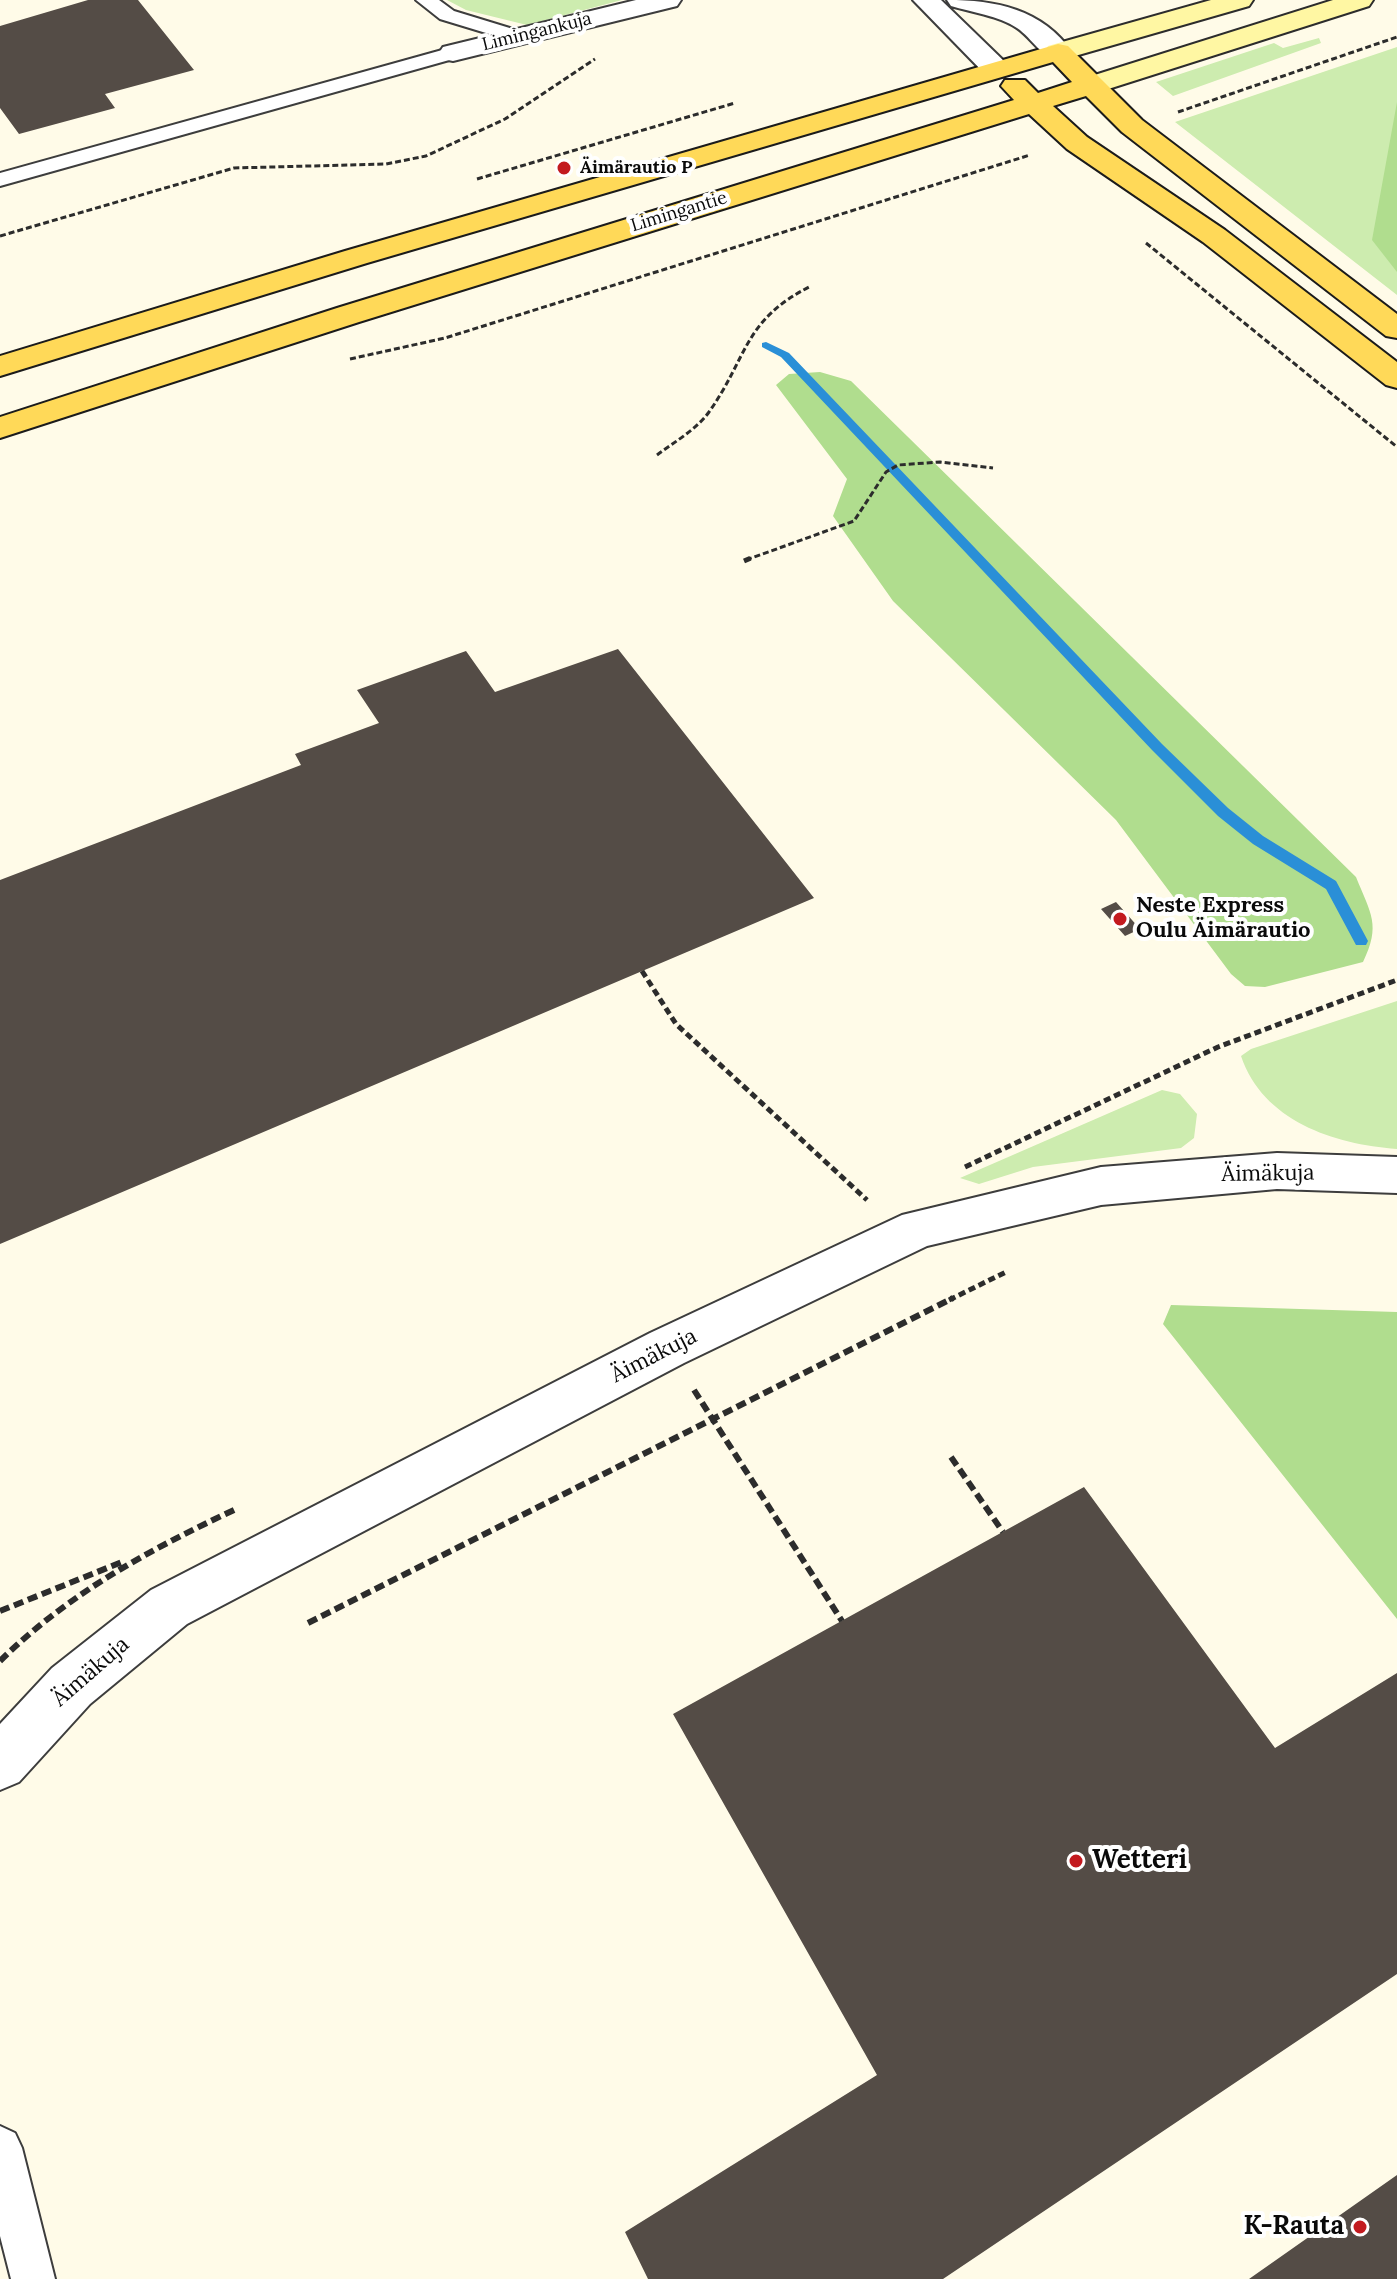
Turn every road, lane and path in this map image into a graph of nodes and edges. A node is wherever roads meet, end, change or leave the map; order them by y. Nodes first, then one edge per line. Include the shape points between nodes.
1 (426, 0) edge
2 (668, 0) edge
3 (926, 0) edge
4 (960, 0) edge
5 (1240, 0) edge
6 (1360, 0) edge
7 (611, 14) junction
8 (519, 37) junction
9 (1397, 37) edge
10 (1058, 52) junction
11 (453, 53) joint
12 (996, 69) junction
13 (1092, 85) junction
14 (1034, 103) junction
15 (1132, 126) junction
16 (1038, 161) dead end
17 (0, 180) edge
18 (0, 236) edge
19 (1144, 241) dead end
20 (811, 286) dead end
21 (1397, 329) edge
22 (337, 362) dead end
23 (0, 366) edge
24 (1397, 378) edge
25 (0, 428) edge
26 (1397, 447) edge
27 (657, 455) dead end
28 (993, 468) dead end
29 (744, 561) dead end
30 (642, 971) dead end
31 (1397, 1175) edge
32 (876, 1209) dead end
33 (1006, 1272) dead end
34 (667, 1348) junction
35 (713, 1419) junction
36 (951, 1457) dead end
37 (1003, 1532) dead end
38 (132, 1558) dead end
39 (0, 1611) edge
40 (842, 1621) dead end
41 (308, 1623) dead end
42 (0, 1763) edge
43 (0, 2148) edge
44 (33, 2279) edge

1 - 8 lane via 447,15
2 - 7 street, Limingankuja
3 - 12 street
4 - 10 street via 1025,21
5 - 10 main road
6 - 13 main road, Limingantie
7 - 8 street, Limingankuja
7 - 18 path via 609,39 573,77 443,151 406,161 234,168
8 - 11 street, Limingankuja
9 - 15 path
10 - 12 main road
10 - 13 main road
11 - 17 lane
12 - 14 main road
12 - 23 main road
13 - 14 main road, Limingantie
13 - 15 main road
14 - 24 main road via 1077,143 1214,236
14 - 25 main road, Limingantie
15 - 21 main road
16 - 22 path via 1031,155 445,338
19 - 26 path
20 - 27 path via 784,297 757,323 707,414
28 - 29 path via 940,462 898,465 886,472 854,521
30 - 32 path via 676,1024
31 - 34 street, Äimäkuja via 1277,1171 1115,1184 918,1229
33 - 35 path
34 - 35 path
34 - 42 street, Äimäkuja via 169,1607 71,1686
35 - 40 path
35 - 41 path
36 - 37 path
38 - 39 path
43 - 44 lane

